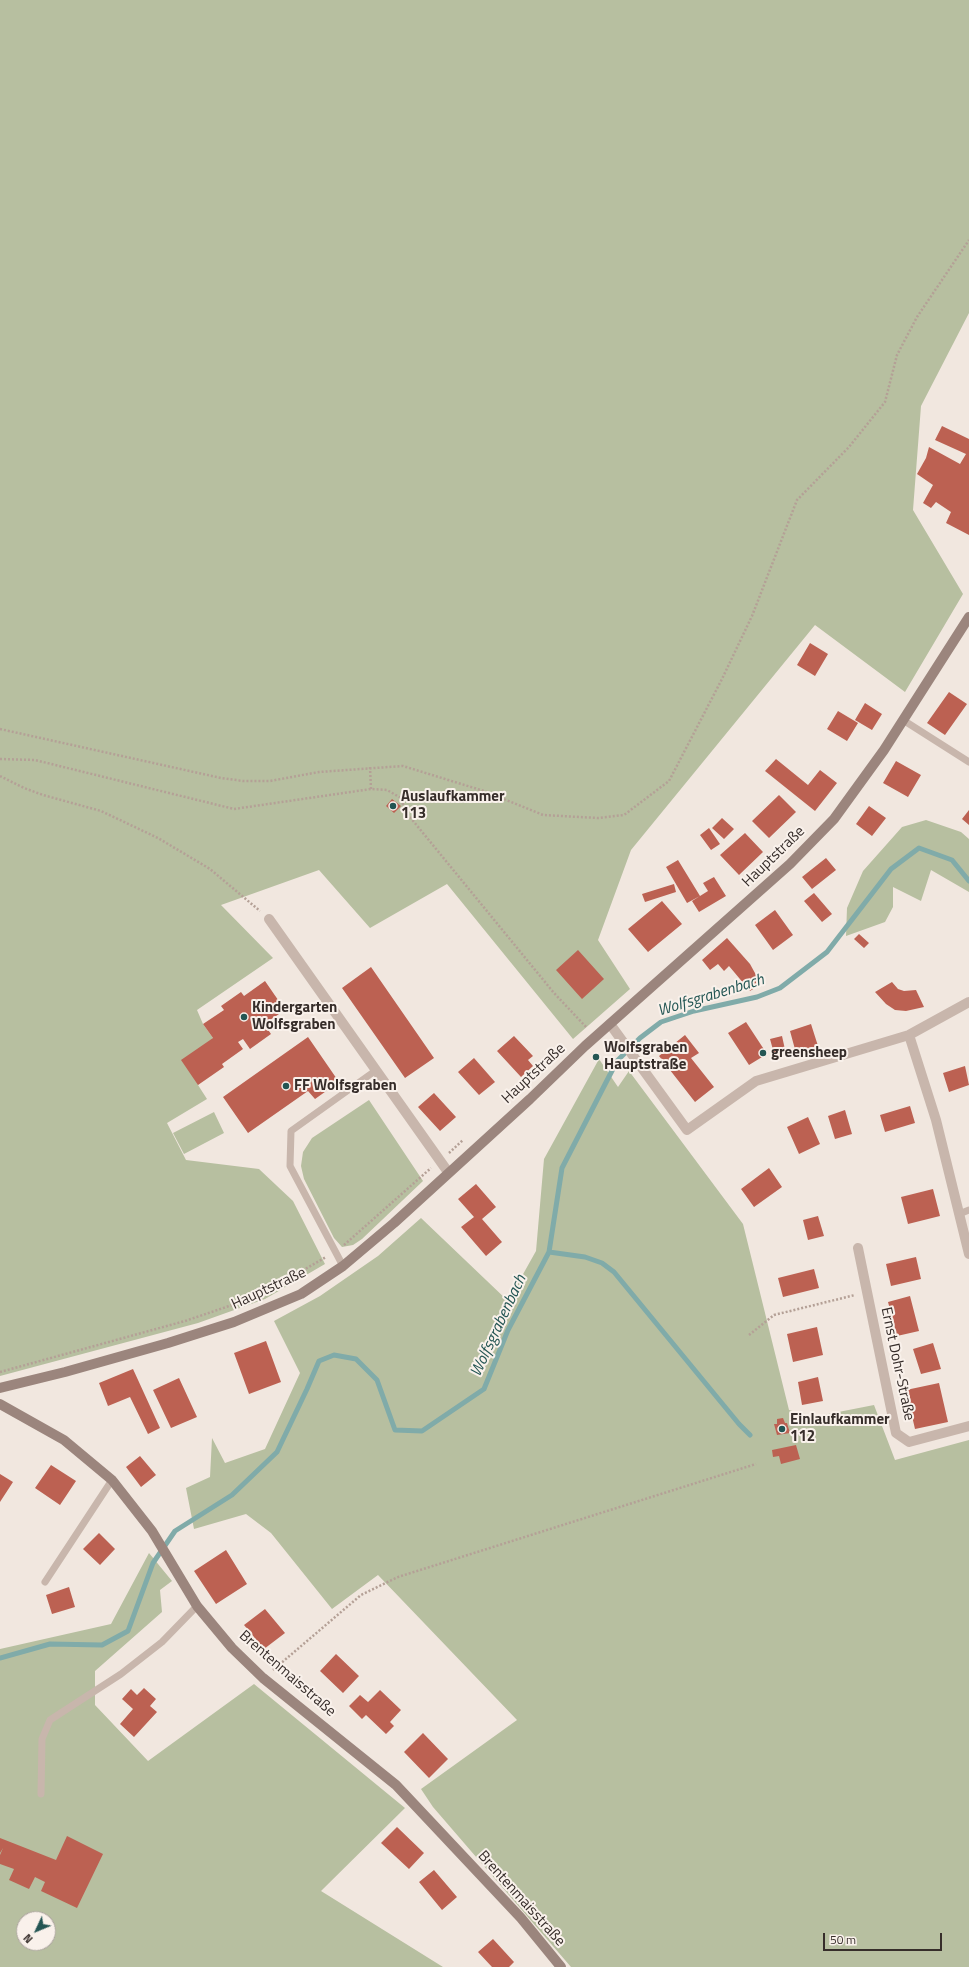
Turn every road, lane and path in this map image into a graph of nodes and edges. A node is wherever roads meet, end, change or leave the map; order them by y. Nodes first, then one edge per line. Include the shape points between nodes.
1 (969, 240) edge
2 (969, 617) edge
3 (903, 720) junction
4 (0, 729) edge
5 (0, 759) edge
6 (969, 762) edge
7 (370, 767) junction
8 (0, 776) edge
9 (371, 789) junction
10 (269, 919) joint
11 (969, 1002) edge
12 (610, 1024) junction
13 (909, 1035) junction
14 (596, 1037) junction
15 (375, 1071) junction
16 (440, 1161) junction
17 (448, 1172) junction
18 (969, 1210) edge
19 (959, 1214) junction
20 (858, 1248) dead end
21 (336, 1252) junction
22 (969, 1254) edge
23 (343, 1266) junction
24 (867, 1292) junction
25 (749, 1335) dead end
26 (0, 1372) edge
27 (0, 1388) edge
28 (0, 1404) edge
29 (969, 1426) edge
30 (756, 1464) dead end
31 (112, 1480) junction
32 (45, 1582) dead end
33 (197, 1606) junction
34 (263, 1678) junction
35 (41, 1794) dead end
36 (561, 1967) edge

1 - 7 path via 917,317 900,349 885,402 849,447 797,500 752,616 669,781 624,815 598,818 543,815 484,791 403,766
2 - 3 main road, Hauptstraße
3 - 6 lane
3 - 12 main road, Hauptstraße via 834,819 790,864
4 - 7 path via 243,781 270,781 319,772
5 - 9 path via 35,760 234,809
7 - 9 path
8 - 10 path via 30,790 101,811 158,838 210,869
9 - 14 path via 387,790 401,798 405,812 549,987
10 - 15 street
11 - 13 street
12 - 13 street via 687,1130 756,1081
12 - 14 main road, Hauptstraße
13 - 19 street via 936,1120
14 - 17 main road, Hauptstraße
15 - 16 street
15 - 21 lane via 290,1131 290,1166
16 - 17 street
16 - 21 path
17 - 23 main road, Hauptstraße
18 - 19 lane
19 - 22 street
20 - 24 street, Ernst Dohr-Straße
21 - 23 lane
21 - 26 path via 288,1279 234,1304 185,1321
23 - 27 main road, Hauptstraße via 301,1294 234,1322 168,1343
24 - 25 path via 774,1314
24 - 29 street, Ernst Dohr-Straße via 896,1433 909,1442
28 - 31 main road, Brentenmaisstraße via 64,1440
30 - 34 path via 398,1577 361,1595
31 - 32 lane
31 - 33 main road, Brentenmaisstraße via 152,1531
33 - 34 main road, Brentenmaisstraße via 232,1648
33 - 35 lane via 162,1642 121,1674 50,1720 42,1739
34 - 36 main road, Brentenmaisstraße via 396,1785 521,1918

